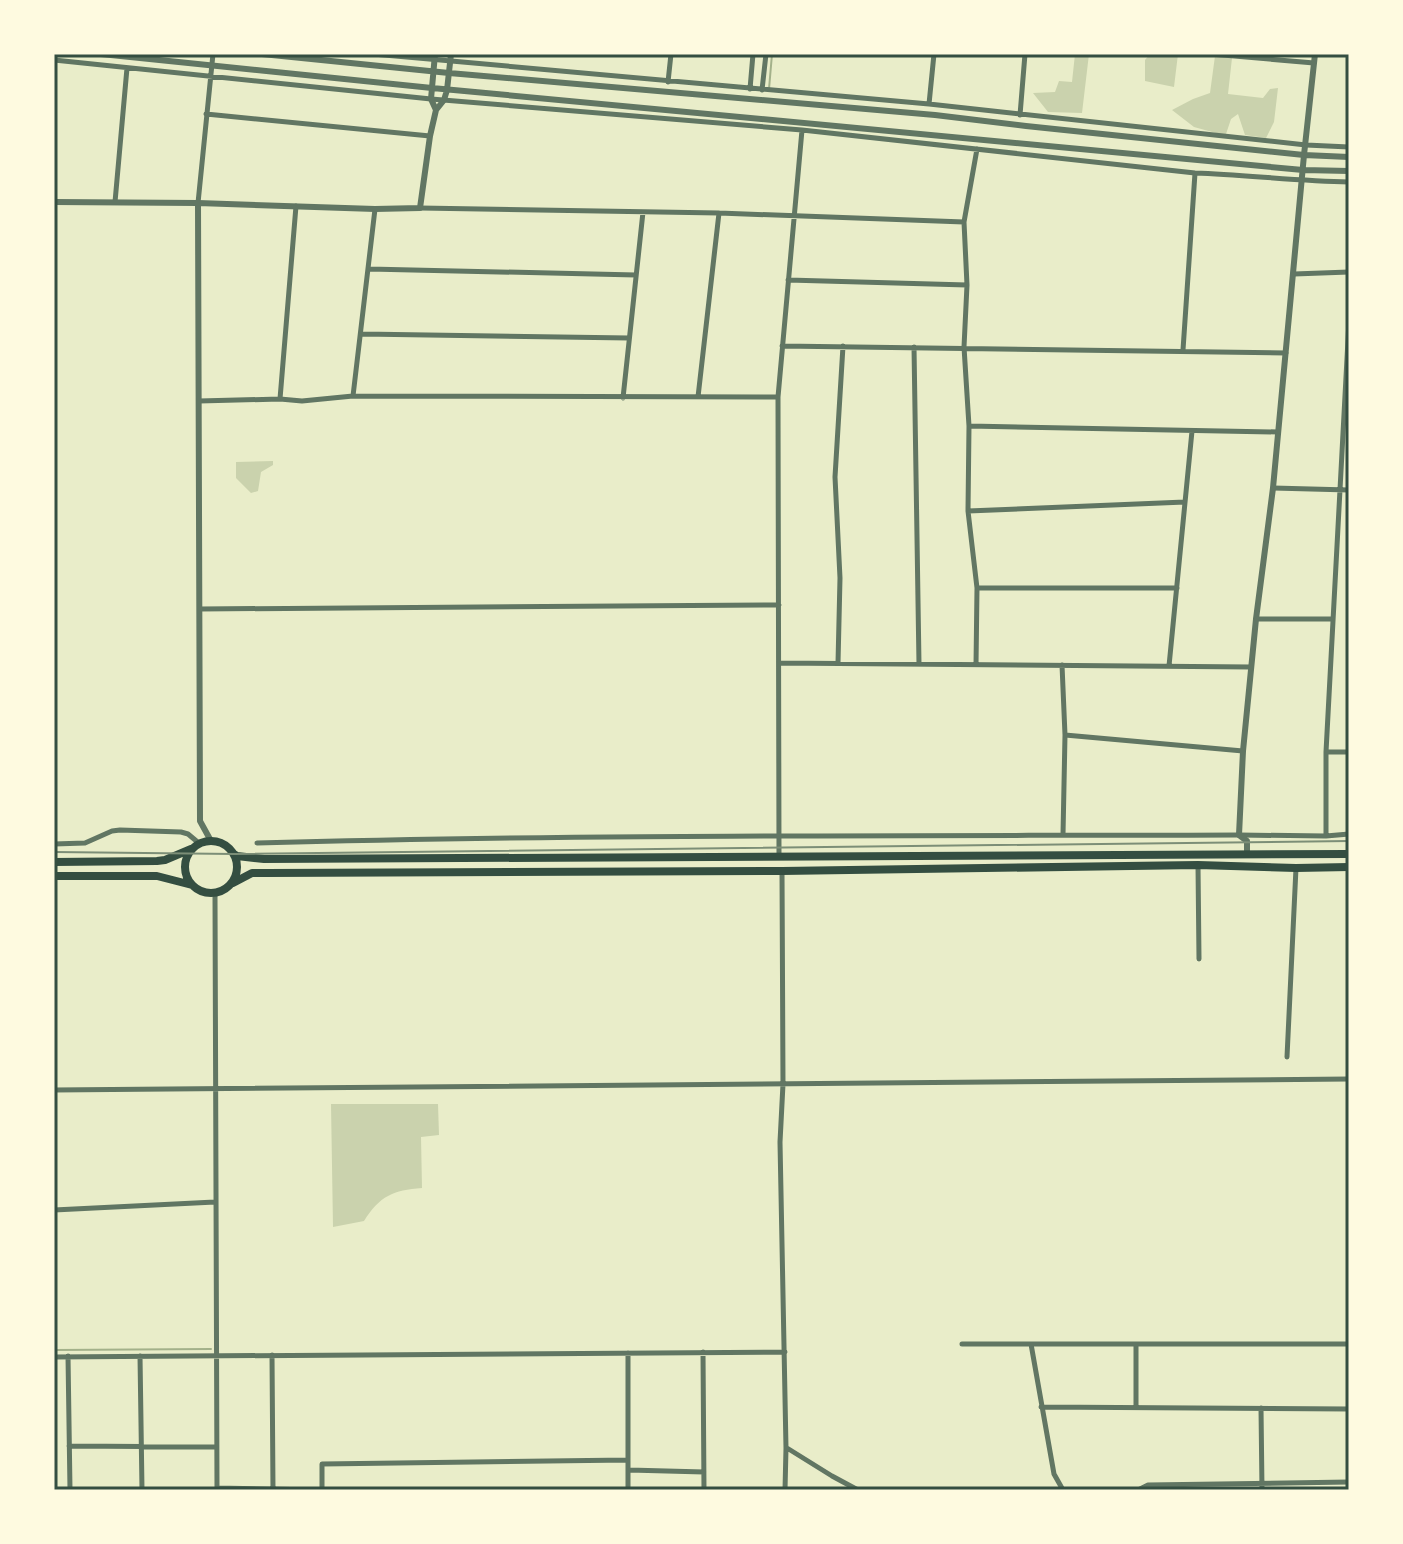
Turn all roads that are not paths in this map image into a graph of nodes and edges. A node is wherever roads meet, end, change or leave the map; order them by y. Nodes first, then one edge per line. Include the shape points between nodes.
1 (101, 54) edge
2 (213, 54) edge
3 (262, 54) edge
4 (373, 54) edge
5 (671, 54) edge
6 (753, 54) edge
7 (766, 54) edge
8 (934, 54) edge
9 (1025, 54) edge
10 (1211, 54) edge
11 (1315, 54) edge
12 (435, 57) edge
13 (451, 58) edge
14 (54, 60) edge
15 (1314, 63) junction
16 (211, 66) junction
17 (127, 68) junction
18 (433, 71) junction
19 (449, 73) junction
20 (210, 76) junction
21 (668, 82) junction
22 (432, 88) junction
23 (750, 89) junction
24 (447, 90) junction
25 (762, 90) junction
26 (431, 99) junction
27 (444, 100) junction
28 (929, 104) junction
29 (436, 110) junction
30 (206, 114) junction
31 (1020, 115) junction
32 (802, 130) junction
33 (430, 136) junction
34 (1306, 145) junction
35 (1349, 147) edge
36 (977, 149) junction
37 (1304, 155) junction
38 (1349, 157) edge
39 (1303, 170) junction
40 (1349, 171) edge
41 (1195, 173) junction
42 (1301, 181) junction
43 (1349, 182) edge
44 (54, 202) edge
45 (115, 202) junction
46 (198, 203) junction
47 (296, 205) junction
48 (420, 208) junction
49 (375, 209) junction
50 (643, 212) junction
51 (719, 213) junction
52 (794, 215) junction
53 (964, 222) junction
54 (369, 269) junction
55 (1349, 272) edge
56 (1294, 274) junction
57 (636, 275) junction
58 (788, 280) junction
59 (967, 285) junction
60 (1349, 321) edge
61 (362, 334) junction
62 (629, 338) junction
63 (782, 346) junction
64 (843, 346) junction
65 (914, 347) junction
66 (964, 347) junction
67 (1183, 350) junction
68 (1286, 353) junction
69 (1347, 357) edge
70 (353, 396) junction
71 (698, 397) junction
72 (778, 397) junction
73 (623, 398) junction
74 (280, 399) junction
75 (199, 401) junction
76 (969, 426) junction
77 (1346, 427) edge
78 (1192, 431) junction
79 (1278, 432) junction
80 (1273, 488) junction
81 (1339, 489) junction
82 (1349, 490) edge
83 (1185, 502) junction
84 (968, 511) junction
85 (977, 588) junction
86 (1177, 588) junction
87 (779, 605) junction
88 (200, 609) junction
89 (1256, 619) junction
90 (1332, 619) junction
91 (779, 663) junction
92 (838, 663) junction
93 (919, 664) junction
94 (976, 665) junction
95 (1062, 665) junction
96 (1169, 666) junction
97 (1251, 667) junction
98 (1065, 735) junction
99 (1243, 751) junction
100 (1326, 752) junction
101 (1349, 752) edge
102 (1349, 834) edge
103 (1063, 835) junction
104 (1239, 835) junction
105 (1326, 836) junction
106 (779, 837) junction
107 (211, 841) junction
108 (257, 843) dead end
109 (54, 844) edge
110 (197, 845) junction
111 (234, 854) junction
112 (1349, 854) edge
113 (1247, 855) junction
114 (779, 857) junction
115 (54, 862) edge
116 (1198, 865) junction
117 (1349, 867) edge
118 (1296, 868) junction
119 (782, 871) junction
120 (54, 876) edge
121 (233, 883) junction
122 (192, 886) junction
123 (215, 894) junction
124 (1199, 959) dead end
125 (1287, 1057) dead end
126 (1349, 1079) edge
127 (783, 1084) junction
128 (215, 1089) junction
129 (54, 1090) edge
130 (215, 1202) junction
131 (54, 1210) edge
132 (962, 1344) dead end
133 (1031, 1344) junction
134 (1136, 1344) junction
135 (1349, 1344) edge
136 (703, 1352) junction
137 (785, 1352) junction
138 (628, 1353) junction
139 (272, 1355) junction
140 (68, 1356) junction
141 (140, 1356) junction
142 (216, 1356) junction
143 (54, 1357) edge
144 (1041, 1407) junction
145 (1136, 1408) junction
146 (1261, 1408) junction
147 (1349, 1409) edge
148 (69, 1446) junction
149 (141, 1447) junction
150 (217, 1447) junction
151 (786, 1448) junction
152 (628, 1460) junction
153 (628, 1470) junction
154 (704, 1472) junction
155 (1349, 1482) edge
156 (1149, 1487) edge
157 (1262, 1487) edge
158 (217, 1489) edge
159 (273, 1489) edge
160 (70, 1490) edge
161 (142, 1490) edge
162 (315, 1490) edge
163 (322, 1490) edge
164 (628, 1490) edge
165 (704, 1490) edge
166 (785, 1490) edge
167 (858, 1490) edge
168 (1063, 1490) edge
169 (1138, 1490) edge

1 - 16 street
2 - 16 street
3 - 18 street
4 - 12 street
5 - 21 street
6 - 23 street
7 - 25 street
8 - 28 street
9 - 31 street
10 - 15 street
11 - 15 street
12 - 13 street
12 - 18 street
13 - 19 street
13 - 21 street
14 - 17 street
15 - 34 street
16 - 20 street
16 - 22 street
17 - 20 street
17 - 45 street
18 - 19 street
18 - 22 street
19 - 24 street
19 - 37 street via 935,115
20 - 26 street
20 - 30 street
21 - 23 street
22 - 24 street
22 - 26 street
23 - 25 street
24 - 27 street
24 - 39 street
25 - 28 street
26 - 27 street
26 - 29 street
27 - 29 street
27 - 32 street
28 - 31 street
29 - 33 street
30 - 33 street
30 - 46 street
31 - 34 street
32 - 36 street
32 - 52 street
33 - 48 street
34 - 35 street
34 - 37 street
36 - 41 street
36 - 53 street
37 - 38 street
37 - 39 street
39 - 40 street
39 - 42 street
41 - 42 street
41 - 67 street
42 - 43 street
42 - 56 street
44 - 45 street
45 - 46 street
46 - 47 street
46 - 75 street
47 - 49 street
47 - 74 street
48 - 49 street
48 - 50 street
49 - 54 street
50 - 51 street
50 - 57 street
51 - 52 street
51 - 71 street
52 - 53 street
52 - 58 street
53 - 59 street
54 - 57 street
54 - 61 street
55 - 56 street
56 - 68 street
57 - 62 street
58 - 59 street
58 - 63 street
59 - 66 street
60 - 69 street
61 - 62 street
61 - 70 street
62 - 73 street
63 - 64 street
63 - 72 street
64 - 65 street
64 - 92 street via 835,477
65 - 66 street
65 - 93 street
66 - 67 street
66 - 76 street
67 - 68 street
68 - 79 street
69 - 77 street
70 - 73 street
70 - 74 street
71 - 72 street
71 - 73 street
72 - 87 street
74 - 75 street
75 - 88 street
76 - 78 street
76 - 84 street
77 - 81 street
78 - 79 street
78 - 83 street
79 - 80 street
80 - 81 street
80 - 89 street
81 - 82 street
81 - 90 street
83 - 84 street
83 - 86 street
84 - 85 street
85 - 86 street
85 - 94 street
86 - 96 street
87 - 88 street
87 - 91 street
88 - 107 street via 200,821
89 - 90 street
89 - 97 street
90 - 100 street
91 - 92 street
91 - 106 street
92 - 93 street
93 - 94 street
94 - 95 street
95 - 96 street
95 - 98 street
96 - 97 street
97 - 99 street
98 - 99 street
98 - 103 street
99 - 104 street
100 - 101 street
100 - 105 street
102 - 105 street
103 - 104 street
103 - 106 street
104 - 105 street
104 - 113 street via 1247,841
106 - 108 street
106 - 114 street
107 - 110 highway
107 - 111 highway
109 - 110 street via 85,843 120,830 181,832
110 - 115 highway via 157,861
110 - 122 highway via 185,865
111 - 114 highway via 264,859
111 - 121 highway via 238,869
112 - 113 highway
113 - 114 highway
116 - 118 highway
116 - 119 highway
116 - 124 street
117 - 118 highway
118 - 125 street
119 - 121 highway via 252,873
119 - 127 street
120 - 122 highway via 148,875
121 - 123 highway
122 - 123 highway
123 - 128 street
126 - 127 street
127 - 128 street
127 - 137 street
128 - 129 street
128 - 130 street
130 - 131 street
130 - 142 street
132 - 133 street
133 - 134 street
133 - 144 street
134 - 135 street
134 - 145 street
136 - 137 street
136 - 138 street
136 - 154 street
137 - 151 street
138 - 139 street
138 - 152 street
139 - 142 street
139 - 159 street
140 - 141 street
140 - 143 street
140 - 148 street
141 - 142 street
141 - 149 street
142 - 150 street
144 - 145 street
144 - 168 street via 1054,1474
145 - 146 street
146 - 147 street
146 - 157 street
148 - 149 street
148 - 160 street
149 - 150 street
149 - 161 street
150 - 158 street
151 - 166 street
151 - 167 street
152 - 153 street
152 - 163 street via 322,1464
153 - 154 street
153 - 164 street
154 - 165 street
155 - 157 street
156 - 157 street
156 - 169 street
158 - 159 street
159 - 162 street

